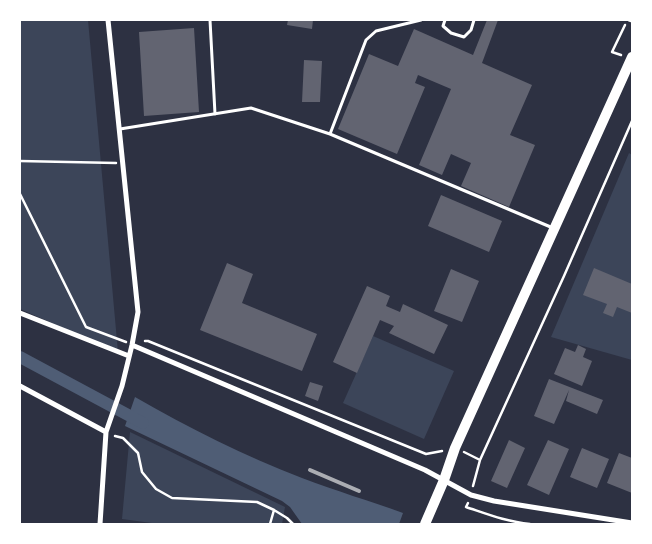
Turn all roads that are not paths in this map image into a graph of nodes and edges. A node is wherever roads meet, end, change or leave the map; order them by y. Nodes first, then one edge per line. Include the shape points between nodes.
1 (108, 20) edge
2 (210, 20) edge
3 (421, 20) edge
4 (445, 20) edge
5 (474, 20) edge
6 (632, 58) edge
7 (215, 114) junction
8 (119, 130) junction
9 (330, 134) junction
10 (554, 228) junction
11 (20, 313) edge
12 (132, 345) junction
13 (128, 356) junction
14 (20, 386) edge
15 (106, 432) junction
16 (444, 480) junction
17 (632, 523) edge
18 (100, 524) edge
19 (425, 524) edge

1 - 8 street
2 - 7 lane
3 - 9 lane via 376,31 366,40
4 - 5 lane via 443,26 464,37
6 - 10 main road
7 - 8 lane
7 - 9 lane via 251,108
8 - 12 street via 138,312
9 - 10 lane
10 - 16 main road via 455,448
11 - 13 street
12 - 13 street
12 - 16 street
13 - 15 street via 122,386
14 - 15 street
15 - 18 street
16 - 17 street via 471,495 494,501
16 - 19 main road

